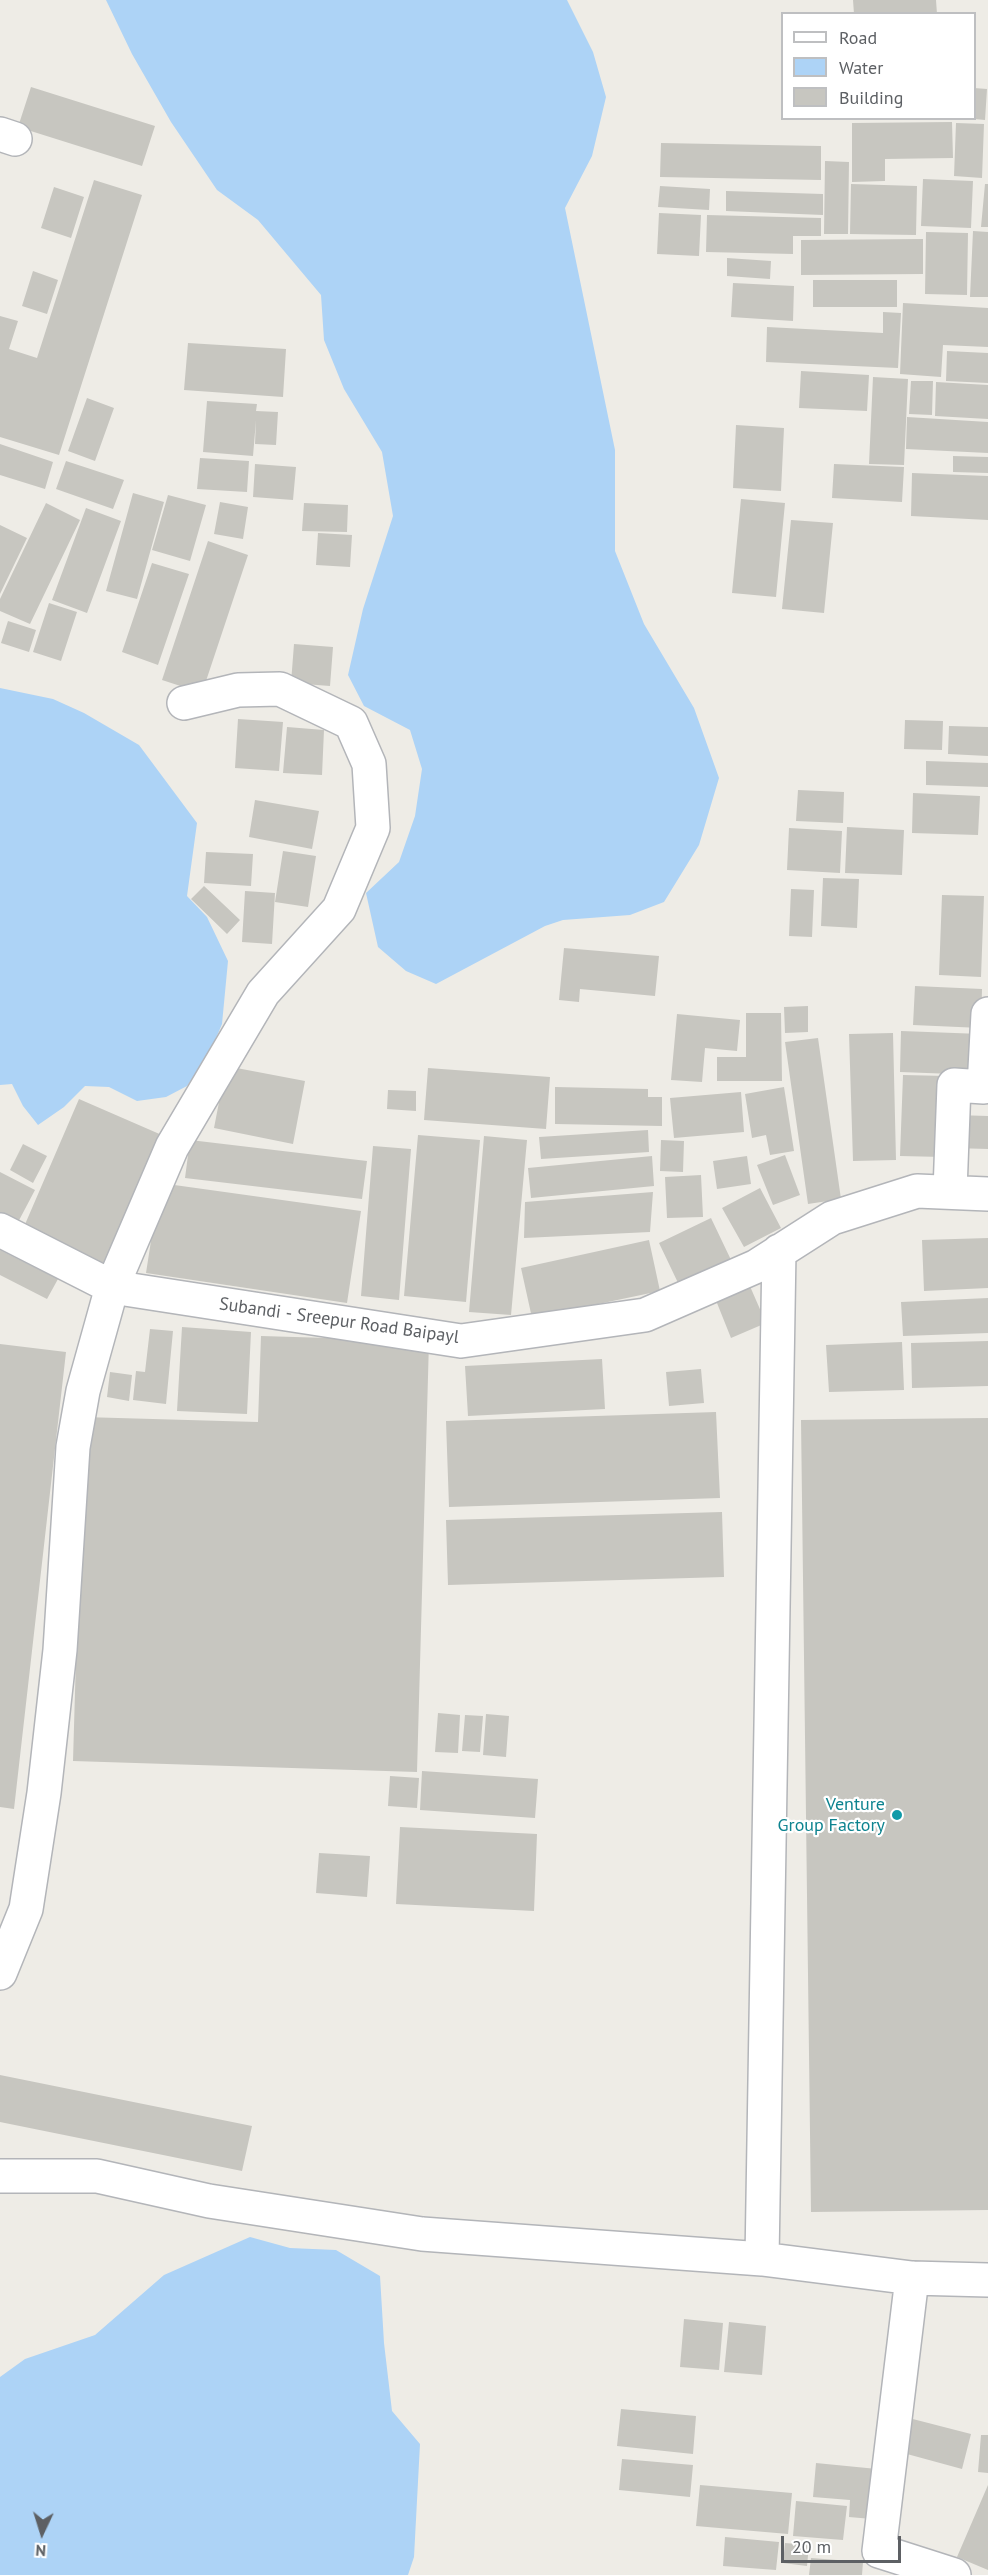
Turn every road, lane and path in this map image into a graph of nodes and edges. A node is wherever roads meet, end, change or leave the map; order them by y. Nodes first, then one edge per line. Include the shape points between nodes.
1 (184, 703) dead end
2 (988, 1014) edge
3 (950, 1191) junction
4 (988, 1194) edge
5 (0, 1230) edge
6 (779, 1251) junction
7 (112, 1287) junction
8 (0, 1973) edge
9 (0, 2176) edge
10 (762, 2259) junction
11 (912, 2278) junction
12 (988, 2280) edge
13 (954, 2575) edge

1 - 7 street via 238,690 280,689 351,723 369,764 373,828 339,909 263,993 172,1147
2 - 3 street via 984,1087 954,1085
3 - 4 street, Subandi - Sreepur Road Baipayl
3 - 6 street, Subandi - Sreepur Road Baipayl via 917,1191 832,1218
5 - 7 street, Subandi - Sreepur Road Baipayl
6 - 7 street, Subandi - Sreepur Road Baipayl via 757,1266 645,1315 461,1341
6 - 10 street
7 - 8 street via 83,1391 73,1447 60,1650 26,1908
9 - 10 street via 97,2176 209,2201 422,2234
10 - 11 street
11 - 12 street
11 - 13 street via 879,2551

